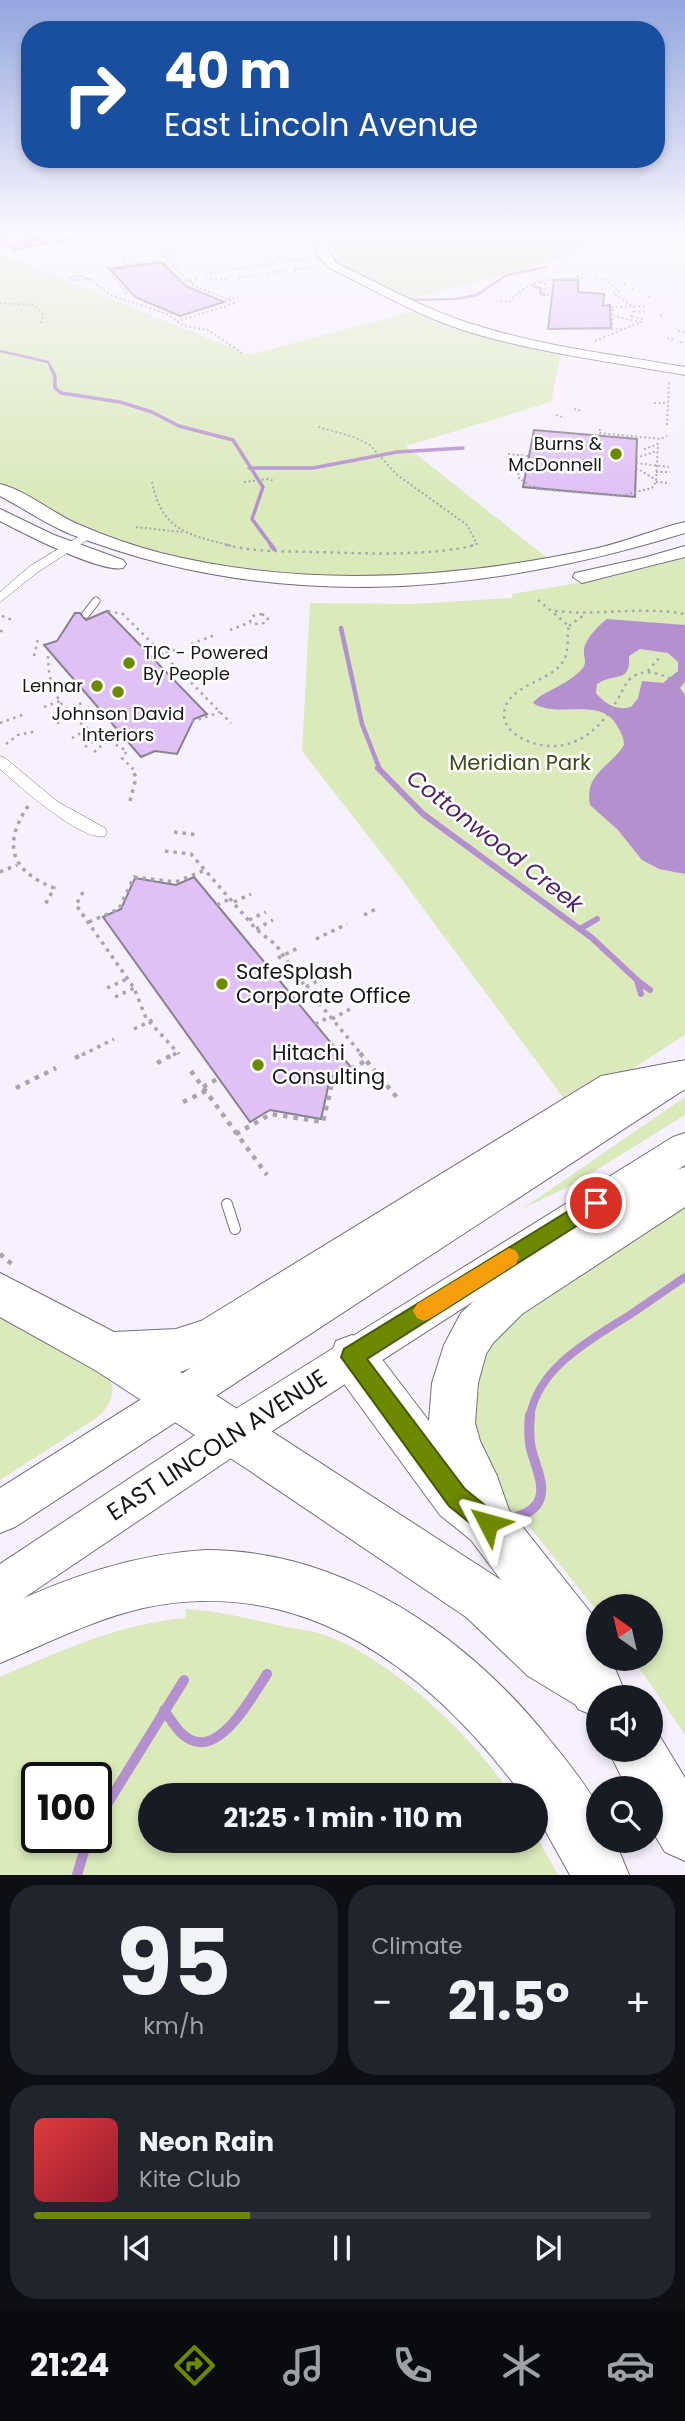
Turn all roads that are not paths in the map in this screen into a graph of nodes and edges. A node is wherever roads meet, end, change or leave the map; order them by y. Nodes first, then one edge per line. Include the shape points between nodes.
1 (443, 318) edge
2 (685, 371) edge
3 (0, 489) edge
4 (0, 514) edge
5 (685, 527) edge
6 (89, 535) junction
7 (685, 544) edge
8 (69, 547) junction
9 (685, 551) edge
10 (582, 577) junction
11 (563, 581) dead end
12 (533, 594) road end
13 (0, 598) edge
14 (96, 605) road end
15 (86, 614) dead end
16 (0, 761) edge
17 (99, 832) dead end
18 (682, 1075) edge
19 (685, 1147) edge
20 (685, 1185) edge
21 (227, 1204) dead end
22 (235, 1229) dead end
23 (0, 1294) edge
24 (111, 1354) junction
25 (352, 1357) junction
26 (179, 1398) junction
27 (232, 1433) junction
28 (0, 1512) edge
29 (488, 1523) junction
30 (0, 1589) edge
31 (0, 1637) edge
32 (588, 1685) edge
33 (595, 1685) edge
34 (643, 1762) edge
35 (685, 1832) edge
36 (600, 1875) edge

1 - 2 main road via 521,342
3 - 6 main road via 44,516
4 - 8 main road
5 - 6 main road via 554,565 473,577 381,581 220,569
6 - 8 street
7 - 10 main road
8 - 12 main road via 166,576 290,594
8 - 13 street
9 - 10 main road
10 - 11 main road
14 - 15 lane
16 - 17 street via 52,806
18 - 24 highway via 614,1087 211,1340 176,1351
18 - 26 main road
19 - 25 main road, EAST LINCOLN AVENUE
20 - 29 highway via 507,1299 466,1345 454,1383 452,1423
21 - 22 lane
23 - 24 highway
24 - 26 highway
25 - 27 main road, EAST LINCOLN AVENUE
25 - 29 highway via 457,1497
26 - 27 highway
26 - 28 main road
27 - 30 main road, EAST LINCOLN AVENUE
27 - 32 highway via 484,1599 547,1657
29 - 33 highway via 573,1631
31 - 36 highway via 96,1596 182,1577 226,1576 317,1594 389,1627 474,1694 557,1793
34 - 35 highway

